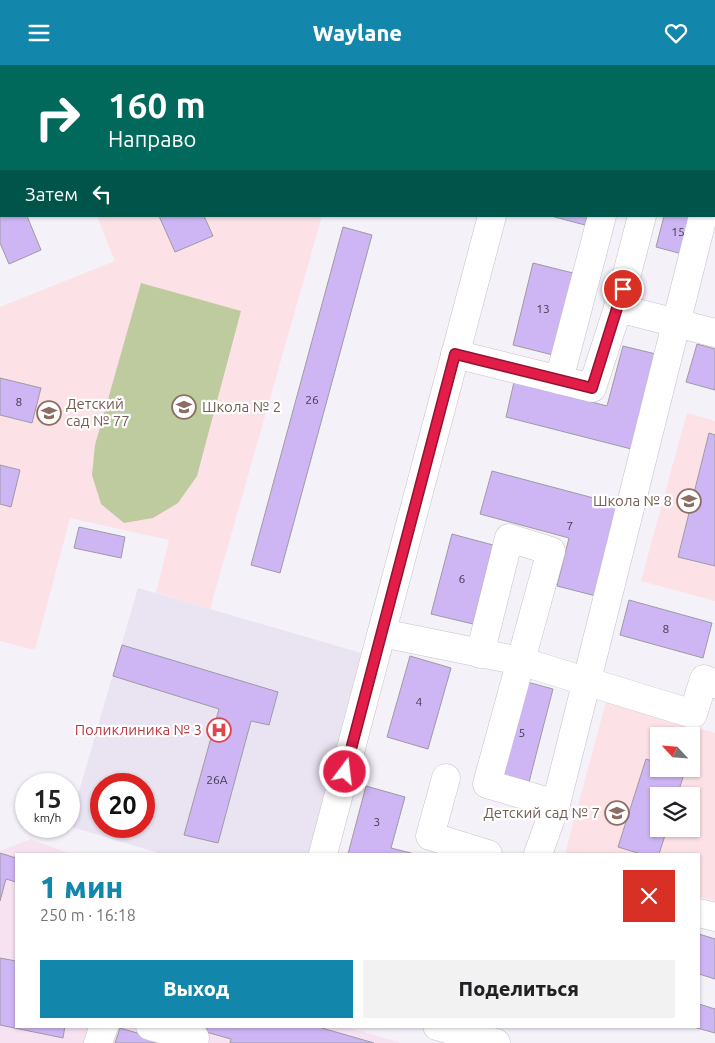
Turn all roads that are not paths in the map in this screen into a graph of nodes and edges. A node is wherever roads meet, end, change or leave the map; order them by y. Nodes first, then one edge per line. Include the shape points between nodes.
1 (492, 217) edge
2 (602, 217) edge
3 (642, 217) edge
4 (703, 217) edge
5 (618, 308) junction
6 (677, 322) junction
7 (715, 333) edge
8 (455, 354) junction
9 (559, 380) junction
10 (382, 633) junction
11 (480, 654) junction
12 (520, 661) junction
13 (587, 681) junction
14 (715, 684) edge
15 (446, 778) dead end
16 (556, 804) junction
17 (323, 853) edge
18 (485, 853) edge
19 (538, 853) edge
20 (700, 913) edge
21 (715, 917) edge
22 (103, 1028) edge
23 (159, 1028) edge
24 (444, 1028) edge
25 (196, 1036) edge
26 (98, 1043) edge
27 (496, 1043) edge

1 - 8 lane
2 - 9 lane
3 - 5 lane
4 - 6 lane
5 - 6 lane
5 - 9 lane via 592,388
6 - 7 lane
6 - 13 lane
8 - 9 lane
8 - 10 lane
10 - 11 lane
10 - 17 lane
11 - 12 lane
11 - 12 lane via 509,538 551,551
12 - 13 lane
12 - 16 lane via 487,783
13 - 14 lane via 693,714 704,679
13 - 16 lane
15 - 18 lane via 430,836
16 - 19 lane
20 - 21 lane
22 - 26 lane
23 - 25 lane
24 - 27 lane

